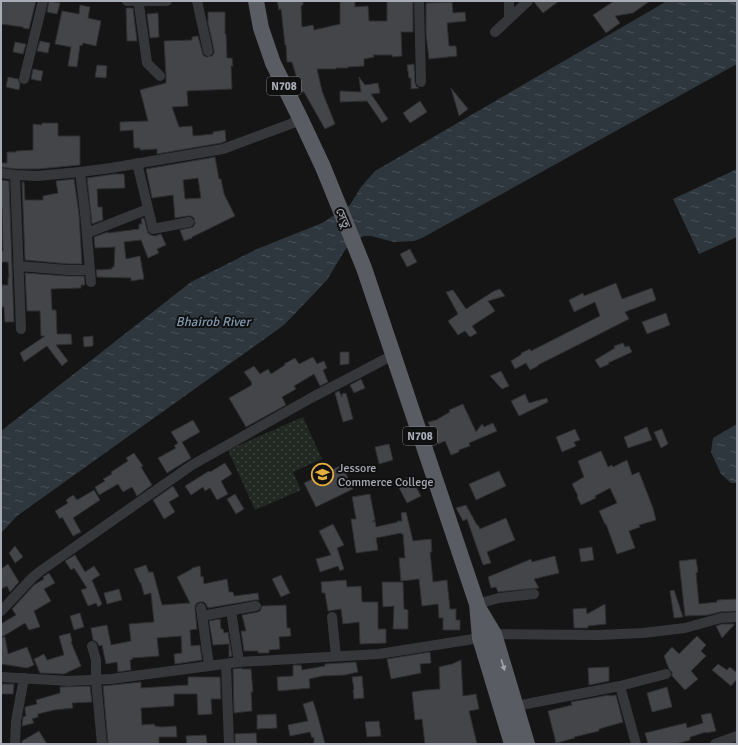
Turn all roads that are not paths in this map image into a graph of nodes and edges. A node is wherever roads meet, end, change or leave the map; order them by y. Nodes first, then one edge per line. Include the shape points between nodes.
1 (43, 1) edge
2 (127, 1) edge
3 (167, 1) edge
4 (196, 1) edge
5 (256, 1) edge
6 (420, 1) edge
7 (509, 1) edge
8 (528, 1) edge
9 (139, 5) dead end
10 (509, 19) junction
11 (495, 32) dead end
12 (208, 51) dead end
13 (160, 76) dead end
14 (24, 79) dead end
15 (421, 82) dead end
16 (301, 120) junction
17 (137, 163) junction
18 (80, 172) junction
19 (1, 173) edge
20 (15, 175) junction
21 (148, 209) junction
22 (189, 222) dead end
23 (87, 233) junction
24 (18, 266) junction
25 (90, 270) junction
26 (91, 282) dead end
27 (21, 329) dead end
28 (393, 355) junction
29 (534, 594) dead end
30 (476, 604) junction
31 (256, 606) dead end
32 (1, 611) edge
33 (231, 611) junction
34 (332, 617) dead end
35 (737, 617) edge
36 (487, 636) junction
37 (92, 646) dead end
38 (336, 656) junction
39 (239, 662) junction
40 (226, 664) junction
41 (209, 666) junction
42 (666, 674) dead end
43 (1, 677) edge
44 (24, 678) junction
45 (96, 680) junction
46 (620, 686) junction
47 (516, 706) junction
48 (737, 736) edge
49 (15, 744) edge
50 (102, 744) edge
51 (229, 744) edge
52 (512, 744) edge
53 (527, 744) edge
54 (636, 744) edge
55 (715, 744) edge

1 - 14 street
2 - 3 street
4 - 12 street
5 - 16 highway, N708 via 261,28 273,63
6 - 15 street
7 - 10 street
8 - 10 street
9 - 13 street via 147,63
10 - 11 street
16 - 17 street via 223,149
16 - 28 highway, সেতু / N708 via 364,268
17 - 18 street
17 - 21 street
18 - 20 street via 37,176
18 - 23 street
19 - 20 street
20 - 24 street
21 - 22 street via 153,229
21 - 23 street
23 - 25 street
24 - 25 street
24 - 27 street
25 - 26 street
28 - 30 highway, N708
28 - 32 street via 192,466 39,572
29 - 30 street via 499,598
30 - 36 highway, N708
31 - 33 street
33 - 39 street
33 - 41 street via 202,612
34 - 38 street
35 - 36 street via 721,618 685,628 643,633
36 - 38 street via 379,654
36 -> 47 highway, N708
36 - 52 highway, N708
37 - 45 street via 96,660
38 - 39 street
39 - 40 street
40 - 41 street
40 - 51 street
41 - 45 street
42 - 46 street
43 - 44 street
44 - 45 street
44 - 49 street via 16,721
45 - 50 street
46 - 47 street
46 - 54 street
47 - 53 highway, N708
48 - 55 street

